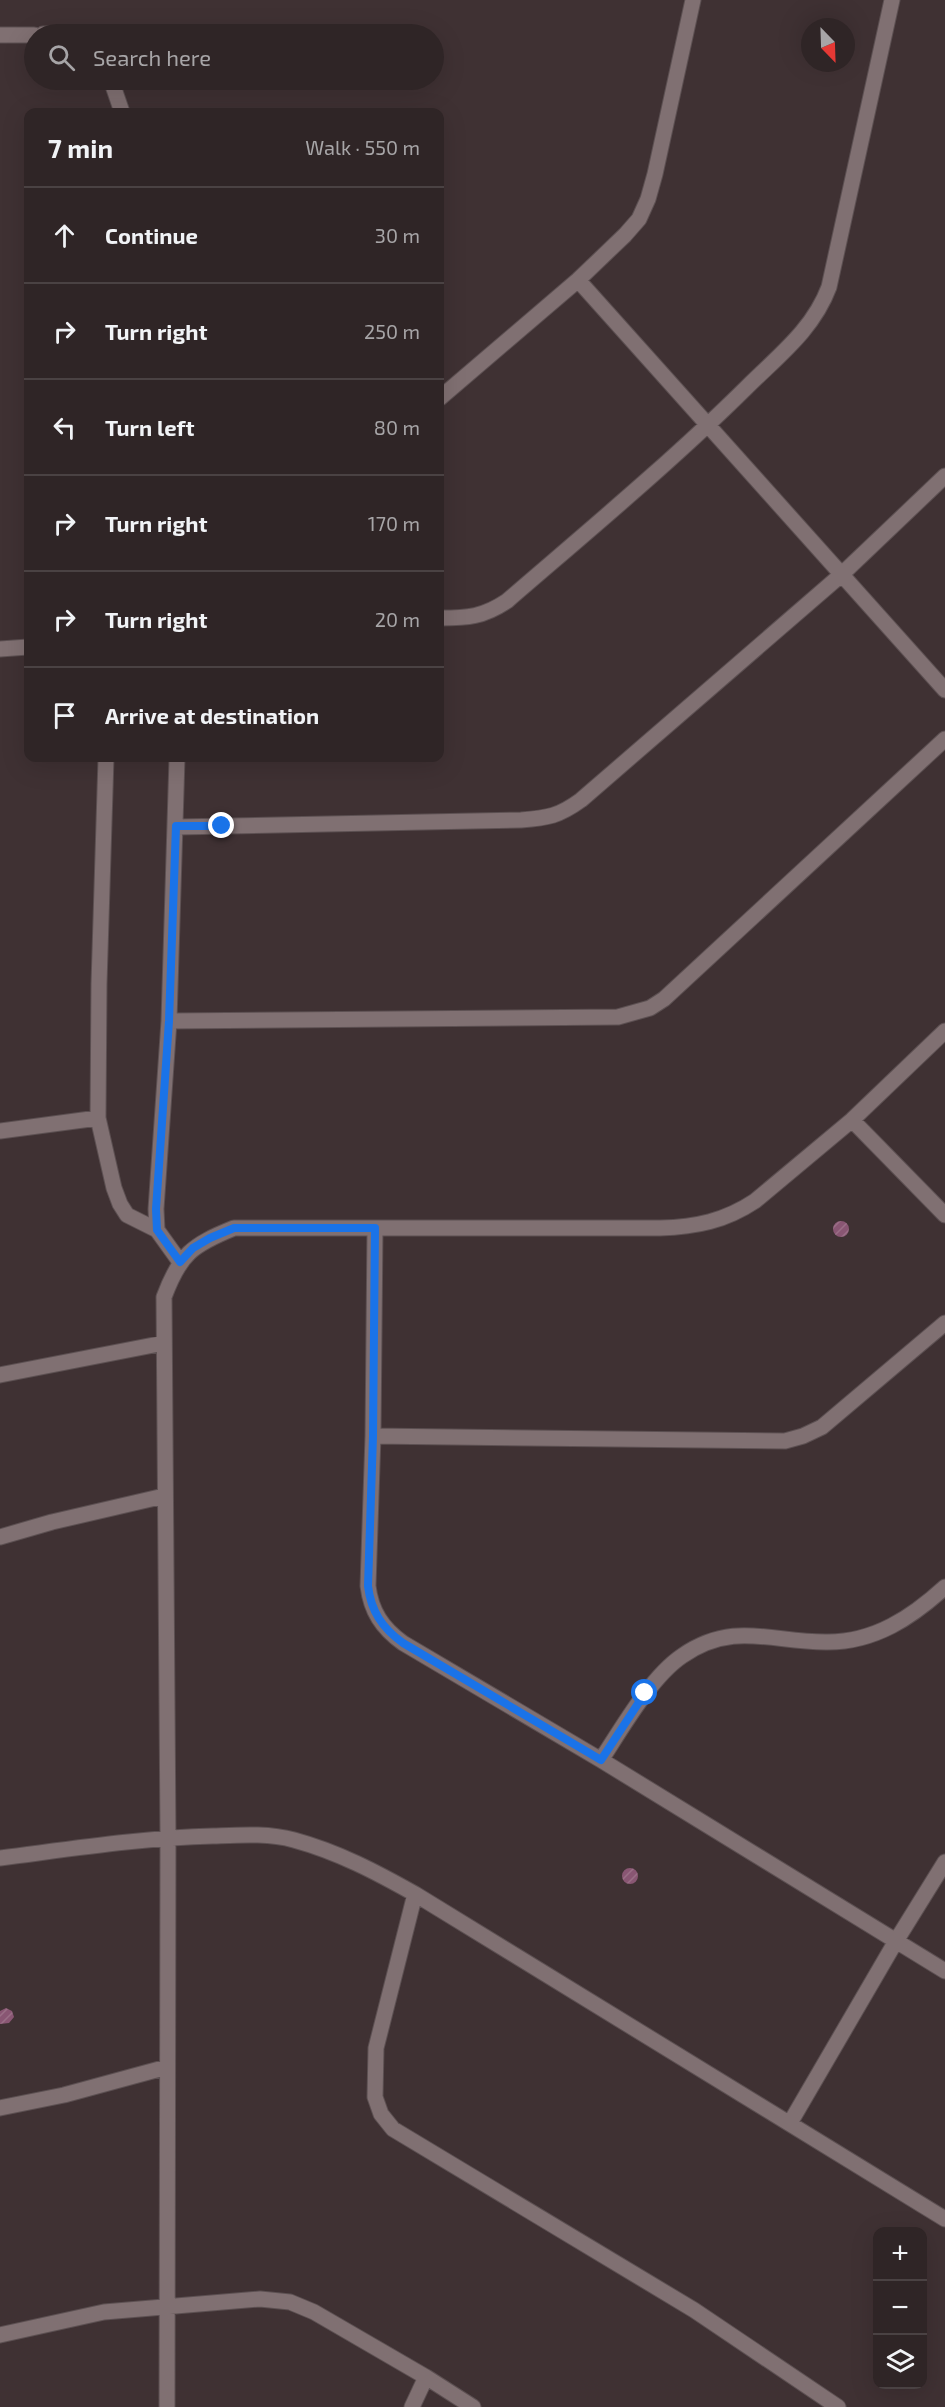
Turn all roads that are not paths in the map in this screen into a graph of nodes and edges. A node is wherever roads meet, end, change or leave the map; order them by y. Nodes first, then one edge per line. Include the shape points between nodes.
1 (693, 0) edge
2 (892, 0) edge
3 (0, 35) edge
4 (24, 35) edge
5 (114, 90) edge
6 (121, 108) edge
7 (578, 280) junction
8 (444, 395) edge
9 (708, 425) junction
10 (945, 476) edge
11 (841, 575) junction
12 (444, 618) edge
13 (24, 647) edge
14 (0, 650) edge
15 (945, 690) edge
16 (945, 739) edge
17 (106, 762) edge
18 (177, 762) edge
19 (176, 826) junction
20 (169, 1021) junction
21 (945, 1030) edge
22 (98, 1118) junction
23 (852, 1120) junction
24 (0, 1131) edge
25 (945, 1215) edge
26 (375, 1228) junction
27 (157, 1230) junction
28 (180, 1262) junction
29 (945, 1323) edge
30 (164, 1343) junction
31 (0, 1375) edge
32 (373, 1436) junction
33 (164, 1496) junction
34 (0, 1537) edge
35 (945, 1587) edge
36 (601, 1760) junction
37 (168, 1837) junction
38 (0, 1858) edge
39 (945, 1862) edge
40 (415, 1894) junction
41 (896, 1941) junction
42 (945, 1971) edge
43 (167, 2067) junction
44 (0, 2108) edge
45 (790, 2123) junction
46 (945, 2218) edge
47 (166, 2309) junction
48 (0, 2335) edge
49 (426, 2377) junction
50 (167, 2407) edge
51 (412, 2407) edge
52 (473, 2407) edge
53 (838, 2407) edge

1 - 7 street via 648,199 639,219
2 - 9 street via 829,286 821,306 808,327
3 - 4 street
5 - 6 street
7 - 8 street
7 - 9 street
9 - 11 street
9 - 12 street via 507,601 491,612 470,618
10 - 11 street
11 - 15 street
11 - 19 street via 562,813 546,819 521,820
13 - 14 street
16 - 20 street via 664,999 642,1011 618,1017
17 - 22 street
18 - 19 street
19 - 20 street
20 - 27 street
21 - 23 street
22 - 24 street
22 - 27 street via 120,1204 127,1215
23 - 25 street
23 - 26 street via 755,1201 710,1223 660,1228
26 - 28 street via 234,1228 193,1248
26 - 32 street
27 - 28 street
28 - 30 street via 164,1297
29 - 32 street via 822,1427 785,1441
30 - 31 street
30 - 33 street
32 - 36 street via 368,1586 381,1624 403,1643
33 - 34 street
33 - 37 street
35 - 36 street via 919,1611 865,1637 830,1642 741,1635 706,1643 681,1656 645,1693
36 - 41 street
37 - 38 street
37 - 40 street via 254,1834 292,1840 366,1866
37 - 43 street
39 - 41 street
40 - 45 street
40 - 53 street via 376,2048 375,2097 381,2114 393,2129 694,2310
41 - 42 street
41 - 45 street
43 - 44 street
43 - 47 street
45 - 46 street
47 - 48 street via 104,2312
47 - 49 street via 260,2299 290,2302
47 - 50 street
49 - 51 street
49 - 52 street

